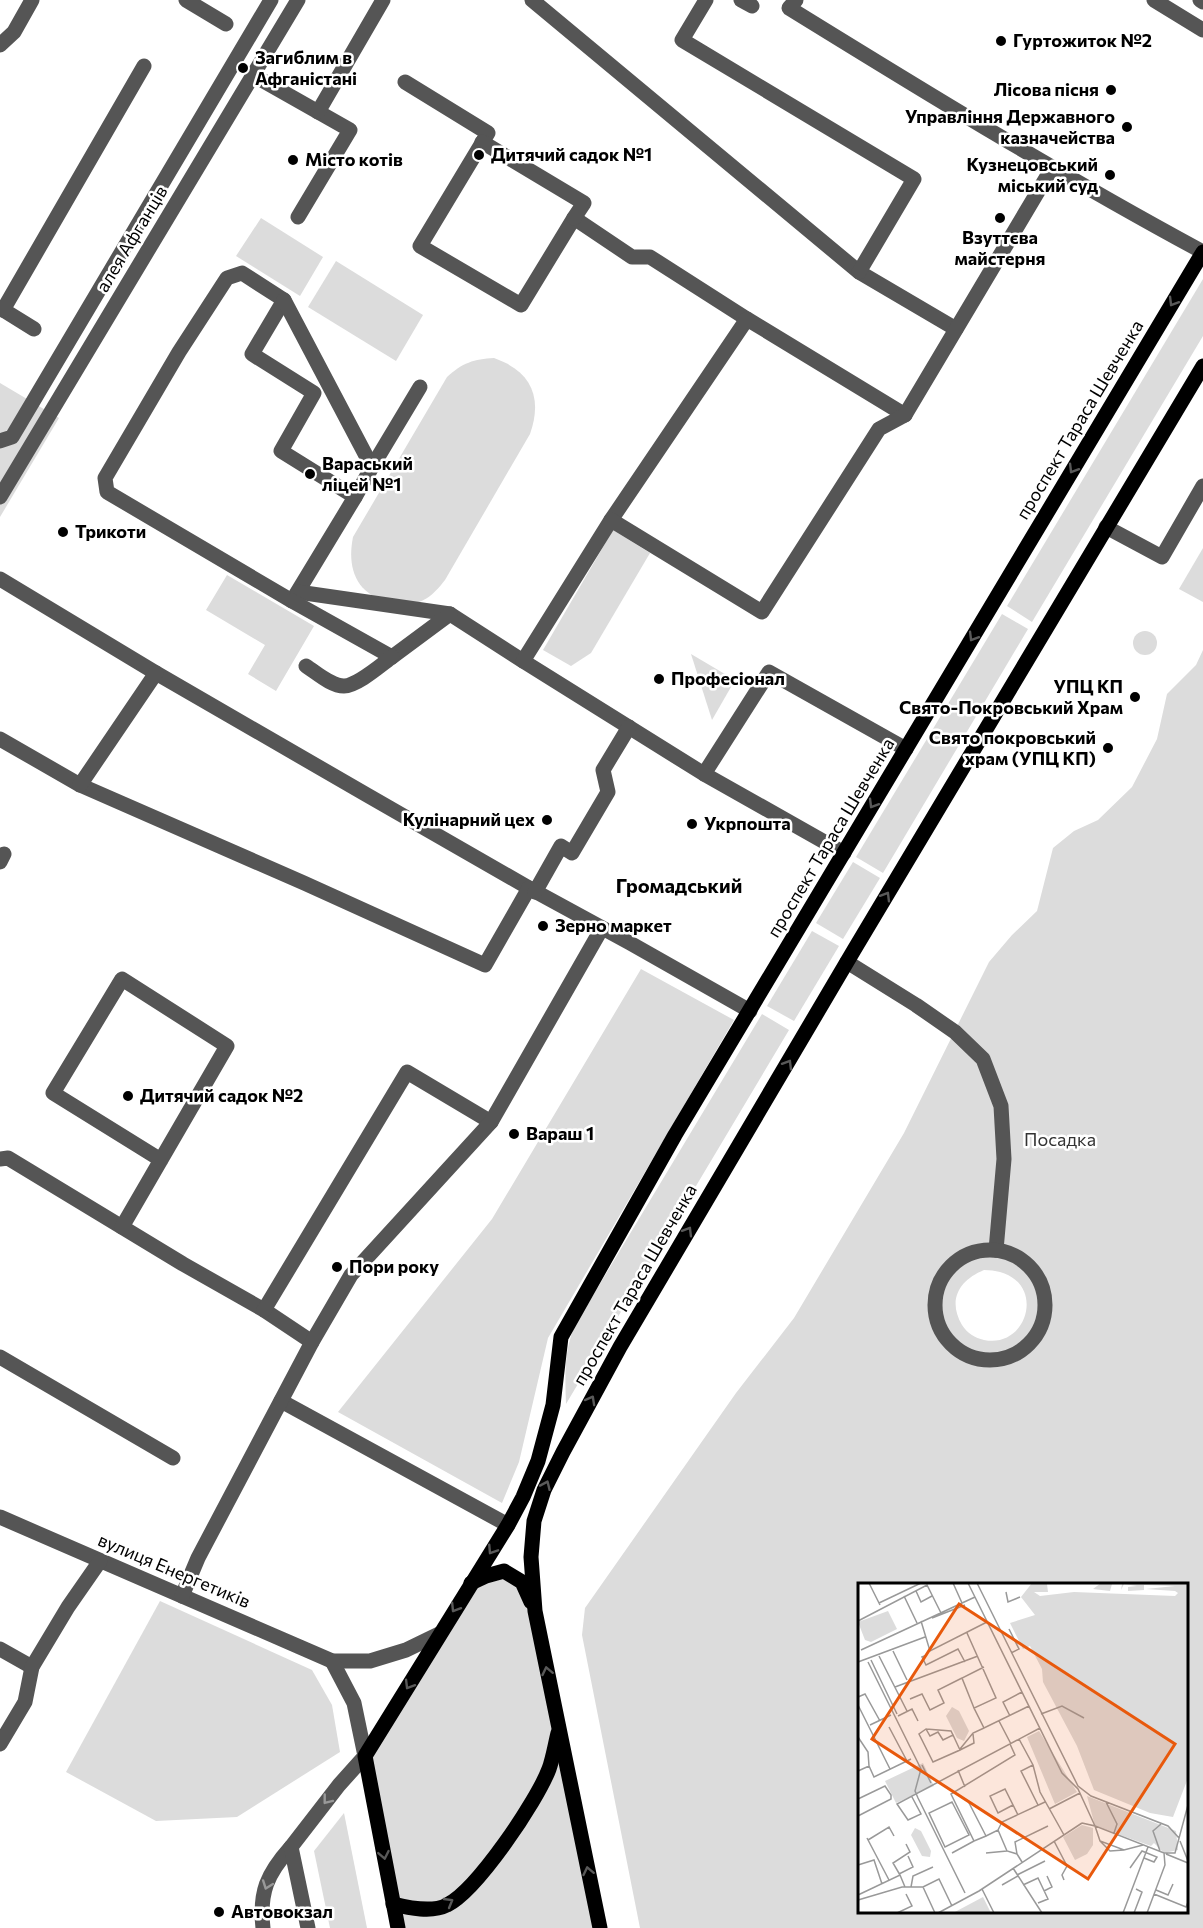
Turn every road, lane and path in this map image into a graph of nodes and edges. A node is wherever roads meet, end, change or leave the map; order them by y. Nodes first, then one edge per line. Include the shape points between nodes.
1 (32, 0) edge
2 (186, 0) edge
3 (271, 0) edge
4 (298, 0) edge
5 (383, 0) edge
6 (532, 0) edge
7 (706, 0) edge
8 (796, 0) edge
9 (1154, 0) edge
10 (226, 24) dead end
11 (1203, 30) edge
12 (0, 45) edge
13 (144, 66) dead end
14 (253, 75) junction
15 (405, 82) dead end
16 (318, 112) junction
17 (482, 142) junction
18 (1052, 168) junction
19 (298, 218) dead end
20 (574, 218) junction
21 (1203, 252) edge
22 (859, 272) junction
23 (284, 300) junction
24 (1, 309) edge
25 (747, 318) junction
26 (34, 329) dead end
27 (956, 329) junction
28 (1203, 366) edge
29 (323, 377) junction
30 (420, 387) dead end
31 (314, 393) junction
32 (905, 415) junction
33 (6, 439) edge
34 (372, 467) junction
35 (1203, 486) edge
36 (0, 497) edge
37 (355, 497) junction
38 (611, 520) junction
39 (1106, 527) junction
40 (0, 579) edge
41 (295, 597) junction
42 (450, 614) junction
43 (392, 657) junction
44 (524, 661) junction
45 (306, 666) dead end
46 (156, 673) junction
47 (629, 727) junction
48 (0, 739) edge
49 (906, 749) junction
50 (704, 774) junction
51 (80, 785) junction
52 (844, 854) junction
53 (532, 890) junction
54 (602, 928) junction
55 (847, 962) junction
56 (750, 1011) junction
57 (491, 1122) junction
58 (0, 1159) edge
59 (160, 1160) junction
60 (122, 1227) junction
61 (996, 1250) junction
62 (264, 1311) junction
63 (312, 1342) junction
64 (0, 1357) edge
65 (281, 1401) junction
66 (173, 1458) dead end
67 (0, 1517) edge
68 (508, 1525) junction
69 (100, 1561) junction
70 (471, 1582) junction
71 (182, 1596) junction
72 (535, 1611) junction
73 (439, 1634) junction
74 (0, 1649) edge
75 (332, 1661) junction
76 (32, 1667) junction
77 (559, 1729) junction
78 (0, 1744) edge
79 (365, 1756) junction
80 (291, 1847) junction
81 (393, 1904) junction
82 (263, 1928) edge
83 (308, 1928) edge
84 (398, 1928) edge
85 (600, 1928) edge

1 - 12 street via 14,32
2 - 10 street
3 - 33 street, алея Афганців
4 - 14 street, алея Афганців
5 - 16 street
6 - 22 street
7 - 22 street via 682,40 914,179
8 - 18 street via 789,8
9 - 11 street
13 - 24 street
14 - 16 street
14 - 36 street, алея Афганців
15 - 17 street via 488,133
16 - 19 street via 350,130
17 - 20 street via 584,203
17 - 20 street via 420,246 521,305
18 - 21 street
18 - 27 street
20 - 25 street via 632,257 650,257
21 -> 49 main road, проспект Тараса Шевченка
22 - 27 street
23 - 29 street
23 - 31 street via 252,354
23 - 41 street via 242,273 227,278 105,478 109,494
24 - 26 street
25 - 32 street
25 - 38 street
27 - 32 street
28 - 39 main road, проспект Тараса Шевченка
29 - 31 street
29 - 34 street
30 - 34 street
31 - 37 street via 281,451
32 - 38 street via 879,429 762,612
34 - 37 street
35 - 39 street via 1162,557
37 - 41 street
38 - 44 street
55 -> 39 main road, проспект Тараса Шевченка
40 - 46 street
41 - 42 street
41 - 43 street
42 - 43 street
42 - 44 street
43 - 45 street via 345,686
44 - 47 street
46 - 51 street
46 - 53 street
47 - 50 street
47 - 53 street via 603,770 608,792 572,853 561,846
48 - 51 street
49 - 50 street via 769,672
49 -> 52 main road, проспект Тараса Шевченка
50 - 52 street
51 - 53 street via 484,965
52 - 56 main road, проспект Тараса Шевченка
53 - 54 street
54 - 56 street
54 - 57 street
55 - 61 street via 955,1032 983,1059 1001,1106 1004,1159
72 -> 55 main road, проспект Тараса Шевченка via 531,1557 534,1521 544,1490 620,1347
56 - 68 main road, проспект Тараса Шевченка via 561,1337 554,1405 538,1461
57 - 62 street via 407,1072
57 - 63 street via 351,1275
58 - 60 street via 8,1158
59 - 59 street via 227,1046 122,979 53,1093
59 - 60 street
60 - 62 street
61 - 61 street via 975,1252 957,1260 944,1275 936,1294 936,1315 943,1334 957,1349 975,1358 995,1360 1015,1354 1031,1342 1042,1325 1046,1305 1042,1285 1031,1268 1015,1256
62 - 63 street
63 - 65 street
64 - 66 street
65 - 68 street
65 - 71 street
67 - 69 street, вулиця Енергетиків
68 -> 70 main road, проспект Тараса Шевченка
69 - 71 street, вулиця Енергетиків
69 - 76 street
70 - 72 main road via 504,1571 522,1582
70 -> 73 main road, проспект Тараса Шевченка
71 - 75 street, вулиця Енергетиків
77 -> 72 main road
73 - 75 street via 370,1661
73 -> 79 main road, проспект Тараса Шевченка
74 - 76 street
75 - 79 street via 354,1703
76 - 78 street via 25,1702
81 -> 77 main road via 418,1910 446,1906 469,1888 531,1803 549,1769
85 -> 77 main road
79 -> 80 street
79 -> 81 main road
80 -> 82 street via 275,1864 267,1882 260,1906
80 - 83 street
81 - 84 main road

